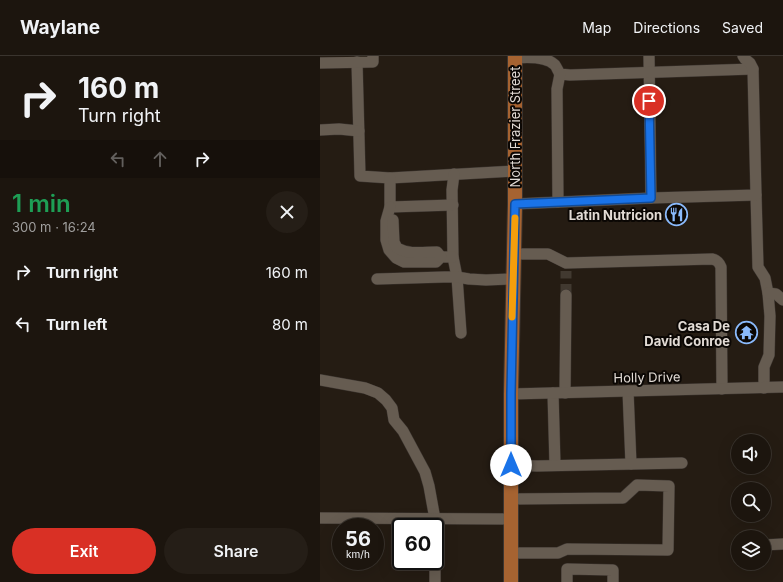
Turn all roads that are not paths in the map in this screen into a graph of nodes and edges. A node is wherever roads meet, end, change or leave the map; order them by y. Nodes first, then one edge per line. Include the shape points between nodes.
1 (373, 56) edge
2 (649, 56) edge
3 (743, 56) edge
4 (515, 57) edge
5 (357, 62) junction
6 (320, 63) edge
7 (753, 69) junction
8 (649, 73) junction
9 (560, 74) junction
10 (320, 130) edge
11 (359, 131) junction
12 (515, 171) junction
13 (454, 174) junction
14 (390, 178) junction
15 (756, 195) junction
16 (651, 198) junction
17 (558, 202) junction
18 (515, 204) junction
19 (452, 205) junction
20 (390, 208) junction
21 (514, 254) junction
22 (453, 257) junction
23 (457, 277) junction
24 (377, 279) dead end
25 (513, 279) junction
26 (768, 293) junction
27 (566, 295) tunnel mouth
28 (783, 300) edge
29 (461, 333) dead end
30 (320, 380) edge
31 (783, 387) edge
32 (764, 388) junction
33 (722, 389) junction
34 (628, 391) junction
35 (565, 392) junction
36 (553, 393) junction
37 (511, 394) junction
38 (682, 463) dead end
39 (631, 464) junction
40 (511, 465) junction
41 (555, 465) junction
42 (511, 499) junction
43 (320, 518) edge
44 (434, 518) edge
45 (511, 519) junction
46 (392, 521) edge
47 (444, 523) edge
48 (783, 544) edge
49 (771, 545) edge
50 (511, 552) junction
51 (435, 570) edge
52 (435, 582) edge
53 (511, 582) edge
54 (567, 582) edge
55 (613, 582) edge

1 - 5 street via 373,62
2 - 8 street
3 - 7 street
4 - 9 street via 539,57 548,60
4 - 12 main road, North Frazier Street
5 - 6 street
5 - 11 street
7 - 8 street
7 - 15 street
8 - 9 street
8 - 16 street
9 - 17 street via 557,89
10 - 11 street
11 - 14 street via 360,176
12 - 13 street
12 - 18 main road, North Frazier Street
13 - 14 street
13 - 19 street
14 - 20 street
15 - 16 street
15 - 26 street via 758,267 765,278
16 - 17 street
17 - 18 street
18 - 21 main road, North Frazier Street
19 - 20 street
19 - 22 street
20 - 22 street via 386,220 386,240 389,250 396,258 404,262 436,262 441,257
21 - 25 main road, North Frazier Street
21 - 33 street via 548,254 566,267 716,260 721,267
22 - 23 street
23 - 24 street
23 - 25 street
23 - 29 street
25 - 37 main road, North Frazier Street
26 - 28 street via 776,294
26 - 32 street via 769,355 764,367
27 - 35 street
30 - 44 street via 365,388 378,393 386,400 392,408 394,420 403,431 425,472
31 - 32 street, Holly Drive
32 - 33 street, Holly Drive
33 - 34 street, Holly Drive
34 - 35 street, Holly Drive
34 - 39 street
35 - 36 street, Holly Drive
36 - 37 street, Holly Drive
36 - 41 street
37 - 40 main road, North Frazier Street
38 - 39 street
39 - 41 street
40 - 41 street
40 - 42 main road, North Frazier Street
42 - 45 main road, North Frazier Street
42 - 50 street via 623,498 637,485 669,486 668,550 567,549 558,553
43 - 46 street
45 - 47 street
45 - 50 main road, North Frazier Street
48 - 49 street
50 - 53 main road, North Frazier Street
51 - 52 street
54 - 55 street via 567,569 613,570

